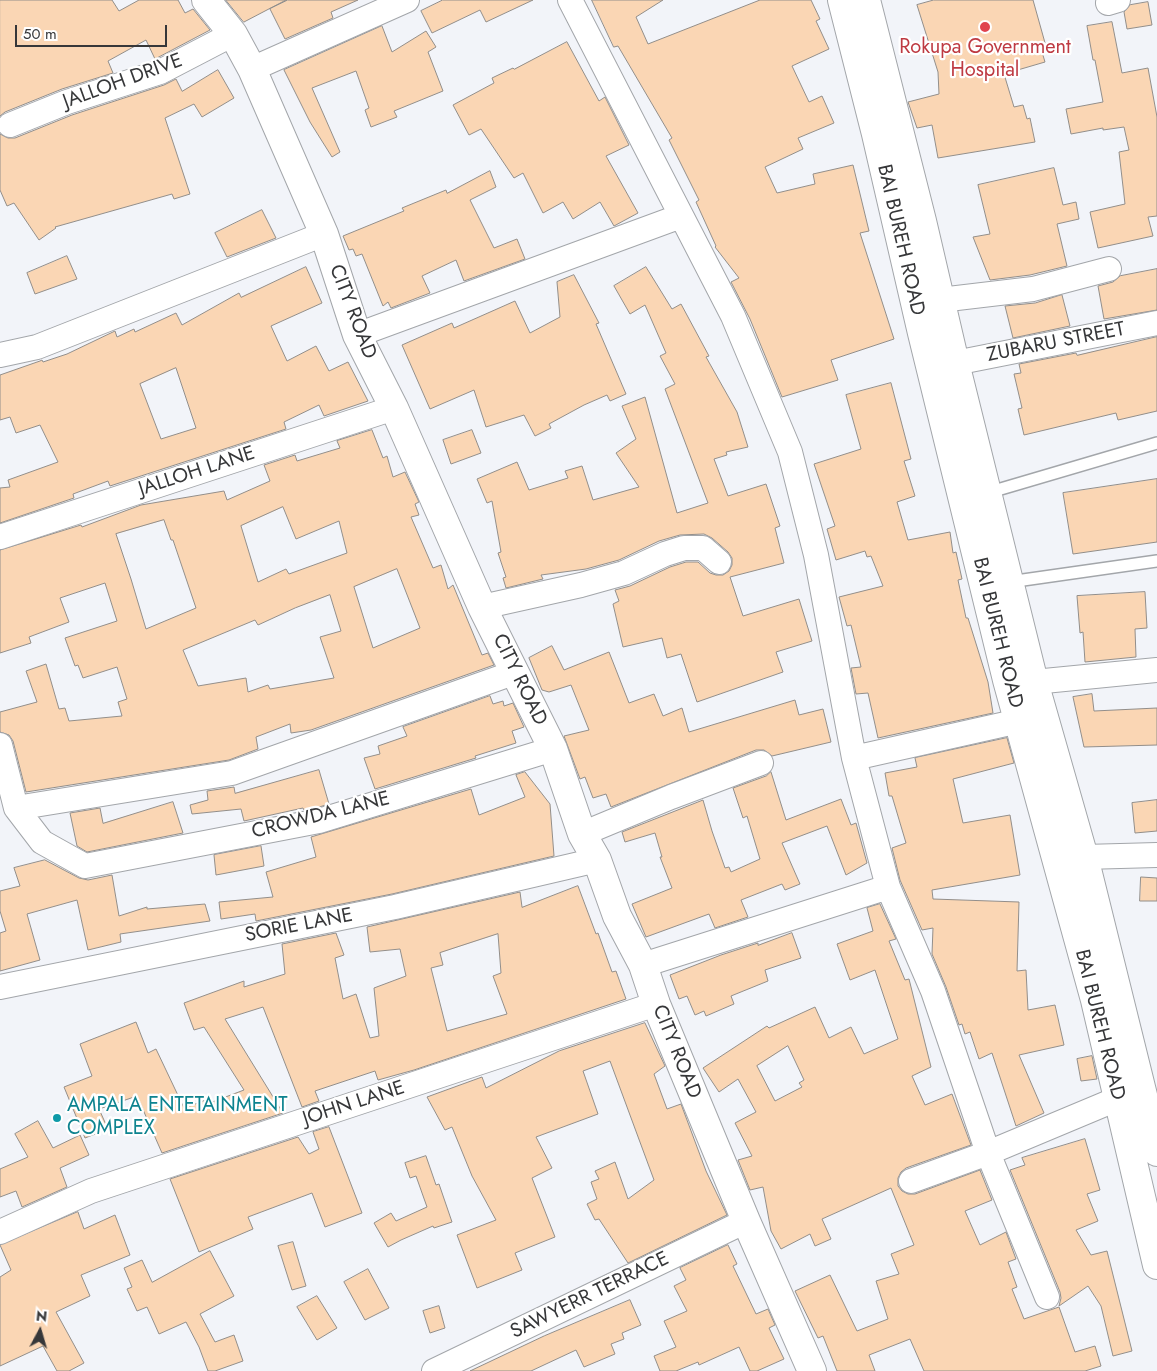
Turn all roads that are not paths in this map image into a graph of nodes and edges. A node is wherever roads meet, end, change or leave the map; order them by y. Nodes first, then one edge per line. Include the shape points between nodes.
1 (206, 0) edge
2 (407, 0) edge
3 (570, 0) edge
4 (842, 0) edge
5 (866, 0) edge
6 (233, 34) junction
7 (252, 69) junction
8 (10, 125) dead end
9 (681, 216) junction
10 (324, 234) junction
11 (1109, 269) dead end
12 (940, 300) junction
13 (1157, 323) edge
14 (358, 336) junction
15 (0, 355) edge
16 (955, 363) junction
17 (394, 408) junction
18 (1157, 444) edge
19 (987, 494) junction
20 (0, 537) edge
21 (1157, 561) edge
22 (719, 562) dead end
23 (1009, 582) junction
24 (482, 606) junction
25 (1157, 670) edge
26 (516, 672) junction
27 (1020, 681) junction
28 (1019, 721) junction
29 (0, 745) edge
30 (553, 749) junction
31 (854, 758) junction
32 (761, 763) dead end
33 (16, 808) junction
34 (582, 834) junction
35 (1157, 855) edge
36 (1084, 857) junction
37 (597, 860) junction
38 (888, 888) junction
39 (643, 965) junction
40 (0, 987) edge
41 (656, 1004) junction
42 (1117, 1099) junction
43 (1153, 1122) edge
44 (1157, 1152) edge
45 (988, 1153) junction
46 (911, 1181) dead end
47 (746, 1221) junction
48 (0, 1232) edge
49 (1157, 1265) edge
50 (1047, 1297) dead end
51 (434, 1371) edge
52 (812, 1371) edge

1 - 6 main road, CITY ROAD
2 - 7 street
3 - 9 street
4 - 27 main road, BAI BUREH ROAD via 922,333
5 - 12 main road, BAI BUREH ROAD
6 - 7 main road, CITY ROAD
6 - 8 street, JALLOH DRIVE via 160,72 67,102
7 - 10 main road, CITY ROAD
9 - 14 street
9 - 31 street via 733,316 790,452 816,556
10 - 14 main road, CITY ROAD
10 - 15 street via 37,347
11 - 12 street via 1033,288
12 - 16 main road, BAI BUREH ROAD
13 - 16 street, ZUBARU STREET
14 - 17 main road, CITY ROAD
16 - 19 main road, BAI BUREH ROAD
17 - 20 street, JALLOH LANE
17 - 24 main road, CITY ROAD
18 - 19 lane
19 - 23 main road, BAI BUREH ROAD
21 - 23 lane
22 - 24 street via 703,548 684,548 624,573
23 - 27 main road, BAI BUREH ROAD
24 - 26 main road, CITY ROAD
25 - 27 street
26 - 30 main road, CITY ROAD
26 - 33 street via 232,774
27 - 28 main road, BAI BUREH ROAD
27 - 36 main road, BAI BUREH ROAD
28 - 31 street
28 - 42 main road, BAI BUREH ROAD via 1095,1000
29 - 33 street
30 - 33 street, CROWDA LANE via 319,821 85,866 42,842
30 - 34 main road, CITY ROAD
31 - 38 street
32 - 34 street
34 - 37 main road, CITY ROAD
35 - 36 street
36 - 43 main road, BAI BUREH ROAD
37 - 39 main road, CITY ROAD via 617,916
37 - 40 street, SORIE LANE via 395,906
38 - 39 street
38 - 45 street via 933,991
39 - 41 main road, CITY ROAD
41 - 47 main road, CITY ROAD
41 - 48 street, JOHN LANE via 91,1191
42 - 45 street
42 - 49 main road, BAI BUREH ROAD
43 - 44 main road, BAI BUREH ROAD
45 - 46 street
45 - 50 street
47 - 51 street, SAWYERR TERRACE
47 - 52 main road, CITY ROAD

